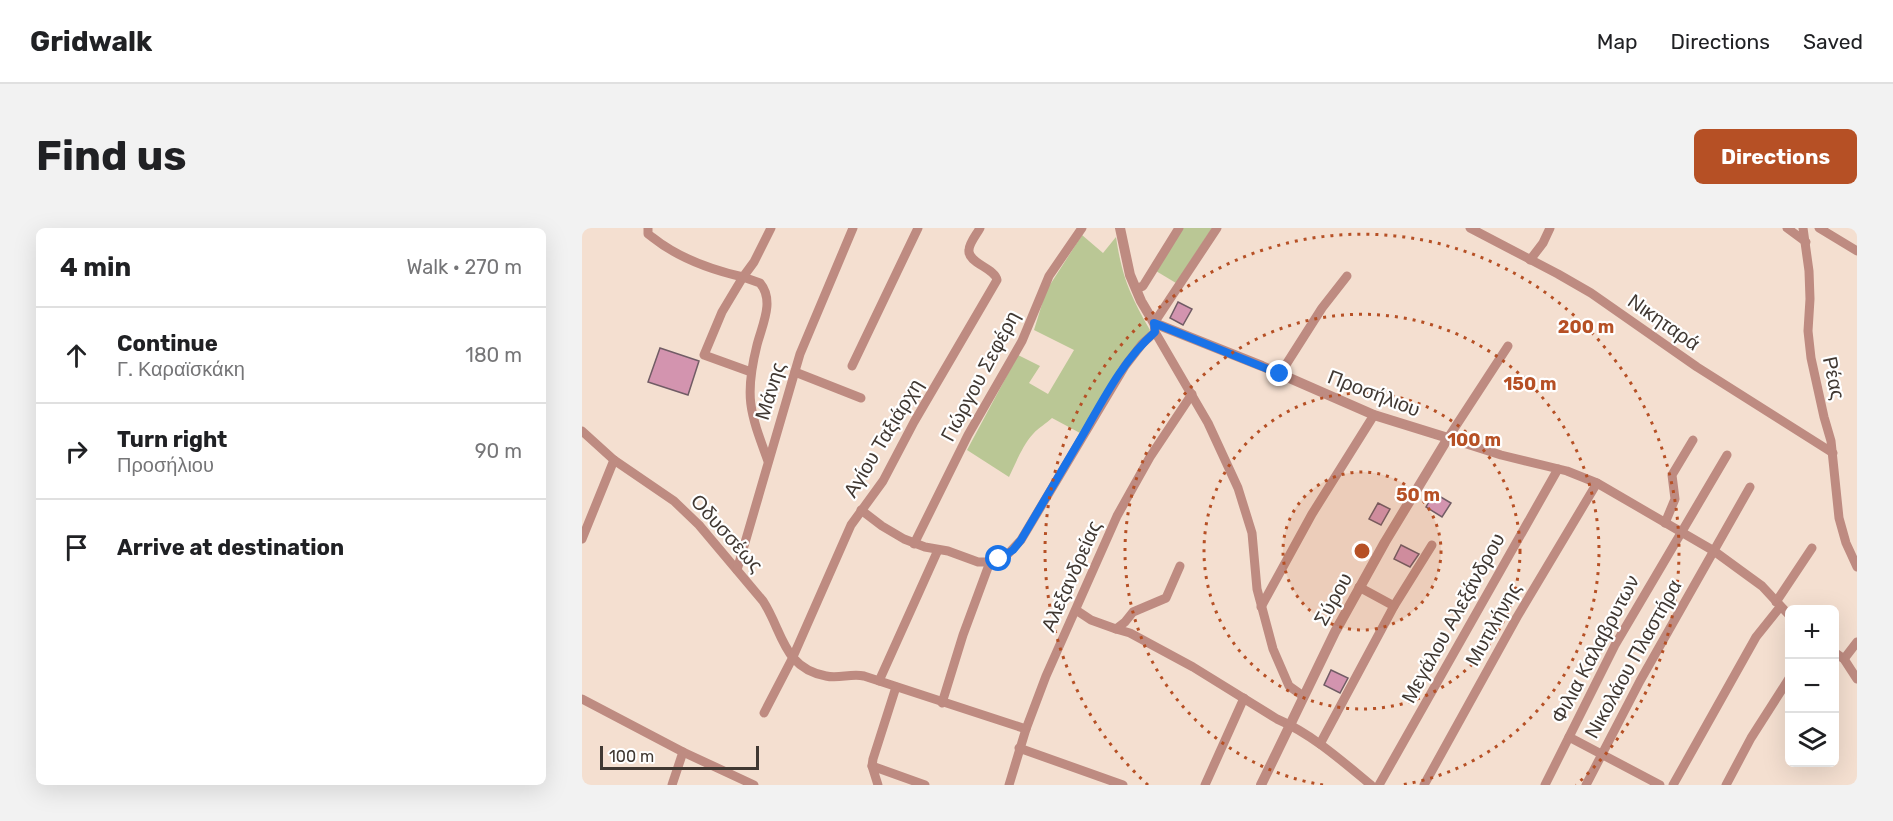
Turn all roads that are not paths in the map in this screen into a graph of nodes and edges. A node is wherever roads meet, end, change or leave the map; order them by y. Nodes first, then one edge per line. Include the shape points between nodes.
1 (771, 228) edge
2 (853, 228) edge
3 (918, 228) edge
4 (980, 228) edge
5 (1082, 228) edge
6 (1120, 228) edge
7 (1179, 228) edge
8 (1216, 228) edge
9 (1470, 228) edge
10 (1550, 228) edge
11 (1787, 228) edge
12 (1803, 228) edge
13 (1819, 228) edge
14 (648, 231) edge
15 (1806, 242) junction
16 (1857, 251) edge
17 (1530, 260) junction
18 (1347, 276) dead end
19 (743, 277) junction
20 (1136, 289) junction
21 (1154, 328) junction
22 (1508, 346) dead end
23 (852, 366) dead end
24 (751, 372) junction
25 (795, 372) junction
26 (1280, 374) junction
27 (1192, 394) junction
28 (861, 398) dead end
29 (1374, 415) junction
30 (582, 431) edge
31 (1448, 438) junction
32 (1693, 440) dead end
33 (1833, 453) junction
34 (1726, 455) dead end
35 (614, 460) junction
36 (768, 461) junction
37 (1557, 469) junction
38 (1597, 483) junction
39 (1750, 487) dead end
40 (861, 510) junction
41 (1665, 522) junction
42 (1680, 532) junction
43 (582, 539) edge
44 (914, 544) junction
45 (1432, 545) dead end
46 (1812, 548) dead end
47 (938, 550) junction
48 (1714, 551) junction
49 (990, 562) junction
50 (1180, 566) dead end
51 (1857, 567) edge
52 (737, 570) junction
53 (1359, 588) junction
54 (1778, 605) junction
55 (1394, 606) junction
56 (1261, 607) junction
57 (1076, 610) junction
58 (1785, 611) edge
59 (1116, 629) junction
60 (1857, 642) edge
61 (1839, 656) edge
62 (792, 659) junction
63 (1844, 659) junction
64 (1857, 679) edge
65 (879, 681) junction
66 (1785, 685) edge
67 (896, 687) junction
68 (1303, 696) junction
69 (1244, 698) junction
70 (582, 699) edge
71 (942, 703) junction
72 (764, 713) dead end
73 (1290, 724) junction
74 (1026, 729) junction
75 (1569, 737) junction
76 (1320, 744) junction
77 (1019, 748) junction
78 (683, 752) junction
79 (1602, 755) junction
80 (873, 766) junction
81 (672, 785) edge
82 (754, 785) edge
83 (878, 785) edge
84 (925, 785) edge
85 (1009, 785) edge
86 (1124, 785) edge
87 (1205, 785) edge
88 (1261, 785) edge
89 (1371, 785) edge
90 (1379, 785) edge
91 (1424, 785) edge
92 (1545, 785) edge
93 (1586, 785) edge
94 (1660, 785) edge
95 (1673, 785) edge
96 (1725, 785) edge

1 - 19 street
2 - 25 street, Μάνης via 807,334
3 - 23 street
4 - 40 street, Αγίου Ταξιάρχη via 969,254 995,274 997,280 883,482
5 - 44 street, Γιώργου Σεφέρη via 1044,286 1023,340 968,435
6 - 20 street
7 - 20 street via 1143,286
8 - 21 street
9 - 17 street, Νικηταρά
10 - 17 street
11 - 15 street
12 - 15 street, Ρέας
13 - 16 street
14 - 19 street via 656,241 694,261
15 - 33 street, Ρέας via 1809,345
17 - 33 street, Νικηταρά via 1591,293 1697,367
18 - 26 street
19 - 24 street via 760,283 768,299
19 - 24 street via 722,312 704,356
20 - 21 street
21 - 26 street, Προσήλιου
21 - 27 street
21 - 49 street via 1097,410 1021,540 1008,554
22 - 31 street, Σύρου
24 - 36 street via 752,417
25 - 28 street
25 - 36 street, Μάνης
26 - 29 street, Προσήλιου
27 - 56 street via 1232,472 1248,515
27 - 57 street, Αλεξανδρείας via 1117,516
29 - 31 street, Προσήλιου
29 - 56 street via 1312,514
30 - 35 street, Οδυσσέως
31 - 37 street, Προσήλιου
31 - 53 street, Σύρου
32 - 41 street via 1672,475 1675,499
33 - 51 street, Ρέας via 1839,518
34 - 42 street, Φιλια Καλαβρυτων
35 - 43 street
35 - 52 street, Οδυσσέως via 674,501
36 - 52 street, Μάνης
37 - 38 street, Προσήλιου
37 - 90 street, Μεγάλου Αλεξάνδρου
38 - 41 street, Προσήλιου
38 - 91 street, Μυτιλήνης
39 - 48 street, Νικολάου Πλαστήρα
40 - 44 street
40 - 62 street, Αγίου Ταξιάρχη via 846,534
41 - 42 street, Προσήλιου
42 - 48 street, Προσήλιου
42 - 75 street, Φιλια Καλαβρυτων via 1615,645
44 - 47 street
45 - 55 street
46 - 54 street
47 - 49 street via 975,562
47 - 65 street
48 - 54 street, Προσήλιου via 1762,586
48 - 79 street, Νικολάου Πλαστήρα
49 - 71 street
50 - 59 street via 1166,598 1133,612
52 - 62 street, Οδυσσέως via 771,614
53 - 55 street
53 - 68 street, Σύρου
54 - 58 street, Προσήλιου
54 - 95 street
55 - 76 street
56 - 68 street via 1289,686
57 - 59 street
57 - 74 street, Αλεξανδρείας
59 - 69 street via 1130,633
60 - 63 street
61 - 63 street
62 - 65 street via 824,676 856,674
62 - 72 street, Αγίου Ταξιάρχη
63 - 64 street
65 - 67 street
66 - 96 street
67 - 71 street
67 - 80 street
68 - 73 street, Σύρου
69 - 73 street
69 - 87 street
70 - 78 street
71 - 74 street
73 - 76 street
73 - 88 street, Σύρου
74 - 77 street, Αλεξανδρείας
75 - 79 street
75 - 92 street, Φιλια Καλαβρυτων
76 - 89 street
77 - 85 street, Αλεξανδρείας
77 - 86 street
78 - 81 street
78 - 82 street
79 - 93 street, Νικολάου Πλαστήρα
79 - 94 street
80 - 83 street
80 - 84 street

